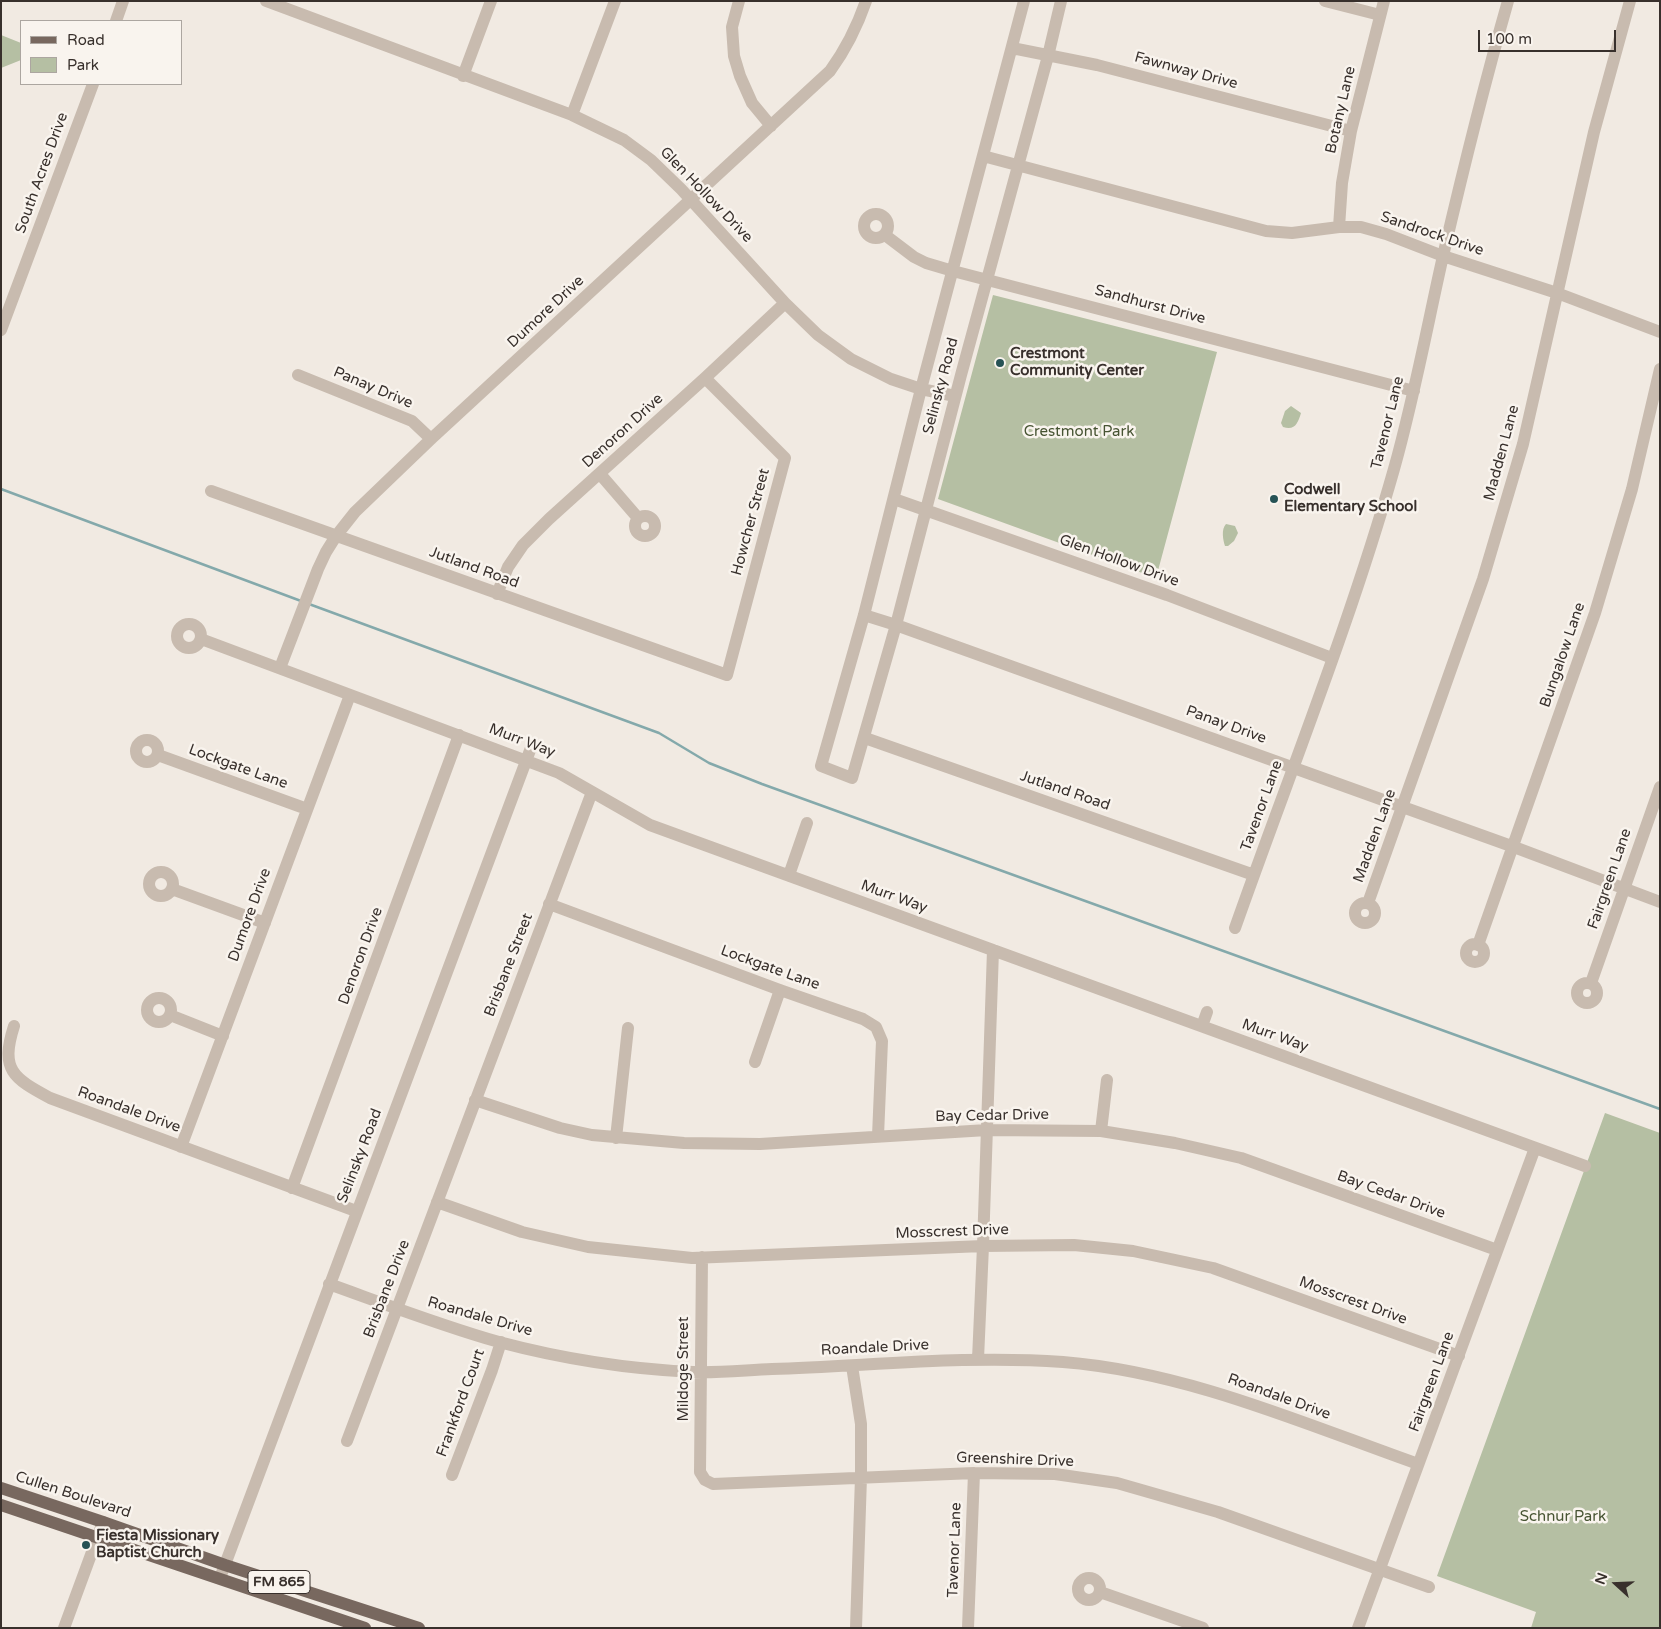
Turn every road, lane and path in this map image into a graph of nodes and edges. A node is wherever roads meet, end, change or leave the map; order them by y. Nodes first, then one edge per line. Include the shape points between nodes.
1 (123, 1) edge
2 (266, 1) edge
3 (491, 1) edge
4 (615, 1) edge
5 (739, 1) edge
6 (866, 1) edge
7 (1024, 1) edge
8 (1060, 1) edge
9 (1325, 1) edge
10 (1384, 1) edge
11 (1508, 1) edge
12 (1630, 1) edge
13 (1380, 15) junction
14 (116, 20) edge
15 (1012, 48) junction
16 (1048, 56) junction
17 (463, 76) junction
18 (92, 85) edge
19 (572, 115) junction
20 (771, 126) junction
21 (1352, 131) junction
22 (983, 156) junction
23 (1017, 164) junction
24 (691, 201) junction
25 (1340, 227) junction
26 (885, 234) dead end
27 (1444, 256) junction
28 (953, 271) junction
29 (986, 279) junction
30 (1557, 293) junction
31 (785, 303) junction
32 (1, 330) edge
33 (1660, 332) edge
34 (1660, 369) edge
35 (298, 375) dead end
36 (705, 378) junction
37 (921, 389) junction
38 (1414, 391) junction
39 (956, 396) junction
40 (431, 439) junction
41 (600, 474) junction
42 (211, 490) dead end
43 (894, 499) junction
44 (925, 510) junction
45 (638, 518) dead end
46 (336, 536) junction
47 (497, 594) junction
48 (864, 615) junction
49 (896, 625) junction
50 (200, 639) dead end
51 (1332, 658) junction
52 (280, 668) junction
53 (726, 675) joint
54 (350, 695) junction
55 (459, 735) junction
56 (865, 738) junction
57 (532, 745) dead end
58 (158, 755) dead end
59 (526, 760) junction
60 (1293, 767) junction
61 (1660, 787) edge
62 (592, 792) junction
63 (1403, 807) junction
64 (307, 809) junction
65 (807, 823) dead end
66 (1514, 847) junction
67 (789, 875) junction
68 (1254, 875) junction
69 (172, 888) dead end
70 (1624, 889) junction
71 (1660, 902) edge
72 (1368, 903) dead end
73 (549, 904) junction
74 (265, 923) junction
75 (1235, 928) dead end
76 (1478, 945) dead end
77 (993, 950) junction
78 (1590, 983) dead end
79 (780, 990) junction
80 (1207, 1012) dead end
81 (170, 1015) dead end
82 (14, 1026) dead end
83 (1202, 1026) junction
84 (628, 1028) dead end
85 (223, 1036) junction
86 (755, 1062) dead end
87 (1106, 1080) dead end
88 (475, 1100) junction
89 (987, 1130) junction
90 (1101, 1131) junction
91 (878, 1136) junction
92 (616, 1138) junction
93 (181, 1147) junction
94 (1535, 1148) junction
95 (457, 1149) joint
96 (1586, 1166) dead end
97 (292, 1188) junction
98 (437, 1202) junction
99 (356, 1212) junction
100 (983, 1246) junction
101 (1498, 1250) junction
102 (702, 1257) junction
103 (330, 1284) junction
104 (397, 1308) junction
105 (501, 1342) junction
106 (1459, 1356) junction
107 (978, 1359) junction
108 (852, 1366) junction
109 (700, 1372) junction
110 (347, 1441) dead end
111 (1418, 1464) junction
112 (974, 1473) junction
113 (452, 1476) dead end
114 (861, 1478) junction
115 (705, 1480) joint
116 (1, 1488) edge
117 (1, 1505) edge
118 (103, 1522) junction
119 (98, 1538) junction
120 (225, 1565) junction
121 (1379, 1570) junction
122 (220, 1578) junction
123 (1429, 1587) dead end
124 (1100, 1592) dead end
125 (318, 1595) junction
126 (312, 1609) junction
127 (410, 1626) edge
128 (64, 1628) edge
129 (365, 1628) edge
130 (856, 1628) edge
131 (968, 1628) edge
132 (1203, 1628) edge
133 (1358, 1628) edge

1 - 14 street
2 - 17 street, Glen Hollow Drive
3 - 17 street
4 - 19 street
5 - 20 street via 732,27 734,56 752,103
6 - 20 street, Dumore Drive via 857,26 830,71
7 - 15 street, Selinsky Road
8 - 16 street, Selinsky Road
9 - 13 street
10 - 13 street, Botany Lane
11 - 27 street, Tavenor Lane
12 - 30 street, Madden Lane via 1594,132
13 - 21 street, Botany Lane
15 - 16 street, Fawnway Drive
15 - 22 street, Selinsky Road
16 - 21 street, Fawnway Drive via 1097,65
16 - 23 street, Selinsky Road
17 - 19 street, Glen Hollow Drive
18 - 32 street, South Acres Drive
19 - 24 street, Glen Hollow Drive via 624,140
20 - 24 street, Dumore Drive
21 - 25 street, Botany Lane via 1342,183
22 - 23 street, Sandrock Drive
22 - 28 street, Selinsky Road
23 - 25 street, Sandrock Drive via 1266,231 1292,233
23 - 29 street, Selinsky Road
24 - 31 street, Glen Hollow Drive
24 - 40 street, Dumore Drive
25 - 27 street, Sandrock Drive via 1361,227
26 - 28 street, Sandhurst Drive via 914,257
27 - 30 street, Sandrock Drive
27 - 38 street, Tavenor Lane
28 - 29 street, Sandhurst Drive
28 - 37 street, Selinsky Road
29 - 38 street, Sandhurst Drive
29 - 39 street, Selinsky Road
30 - 33 street, Sandrock Drive
30 - 63 street, Madden Lane via 1523,444 1486,570
31 - 36 street, Denoron Drive
31 - 37 street, Glen Hollow Drive via 818,335 851,359 891,379
34 - 66 street, Bungalow Lane via 1632,489 1595,613
35 - 40 street, Panay Drive via 412,421
36 - 41 street, Denoron Drive
36 - 53 street, Howcher Street via 785,458
37 - 39 street, Glen Hollow Drive
37 - 43 street, Selinsky Road
38 - 51 street, Tavenor Lane via 1380,516
39 - 44 street, Selinsky Road
40 - 46 street, Dumore Drive via 355,512
41 - 45 street
41 - 47 street, Denoron Drive via 523,545
42 - 46 street, Jutland Road
43 - 44 street, Glen Hollow Drive
43 - 48 street, Selinsky Road
44 - 49 street, Selinsky Road
44 - 51 street, Glen Hollow Drive via 1167,595
46 - 47 street, Jutland Road
46 - 52 street, Dumore Drive via 318,569
47 - 53 street, Jutland Road
48 - 49 street, Panay Drive
48 - 56 street, Selinsky Road via 821,766 852,778
49 - 56 street, Selinsky Road
49 - 60 street, Panay Drive
50 - 52 street, Murr Way
51 - 60 street, Tavenor Lane
52 - 54 street, Murr Way
54 - 55 street, Murr Way
54 - 64 street, Dumore Drive
55 - 59 street, Murr Way
55 - 97 street, Denoron Drive
56 - 68 street, Jutland Road
57 - 59 street, Selinsky Road
58 - 64 street, Lockgate Lane
59 - 62 street, Murr Way via 559,773
59 - 99 street, Selinsky Road
60 - 63 street, Panay Drive
60 - 68 street, Tavenor Lane
61 - 70 street, Fairgreen Lane
62 - 67 street, Murr Way via 650,825
62 - 73 street, Brisbane Street
63 - 66 street, Panay Drive
63 - 72 street, Madden Lane
64 - 74 street, Dumore Drive
65 - 67 street
66 - 70 street, Panay Drive
66 - 76 street, Bungalow Lane
67 - 77 street, Murr Way
68 - 75 street, Tavenor Lane
69 - 74 street
70 - 71 street, Panay Drive
70 - 78 street, Fairgreen Lane
73 - 79 street, Lockgate Lane
73 - 88 street, Brisbane Street
74 - 85 street, Dumore Drive
77 - 83 street, Murr Way
77 - 89 street
79 - 86 street
79 - 91 street, Lockgate Lane via 863,1019 876,1027 882,1041
80 - 83 street
81 - 85 street
82 - 93 street, Roandale Drive via 8,1050 11,1071 37,1091
83 - 94 street, Murr Way
84 - 92 street
85 - 93 street, Dumore Drive
87 - 90 street
88 - 92 street, Bay Cedar Drive via 560,1128
88 - 95 street, Brisbane Street
89 - 90 street, Bay Cedar Drive
89 - 91 street, Bay Cedar Drive
89 - 100 street
90 - 101 street, Bay Cedar Drive via 1241,1158
91 - 92 street, Bay Cedar Drive via 760,1144
93 - 97 street, Roandale Drive
94 - 96 street, Murr Way
94 - 101 street, Fairgreen Lane
95 - 98 street, Brisbane Drive
97 - 99 street, Roandale Drive
98 - 102 street, Mosscrest Drive via 522,1232 588,1247
98 - 104 street, Brisbane Drive
99 - 103 street, Selinsky Road
100 - 102 street, Mosscrest Drive
100 - 106 street, Mosscrest Drive via 1074,1245 1133,1251 1213,1268
100 - 107 street
101 - 106 street, Fairgreen Lane
102 - 109 street, Mildoge Street
103 - 104 street, Roandale Drive
103 - 120 street, Selinsky Road
104 - 105 street, Roandale Drive
104 - 110 street, Brisbane Drive
105 - 109 street, Roandale Drive via 578,1359
105 - 113 street, Frankford Court
106 - 111 street, Fairgreen Lane
107 - 108 street, Roandale Drive
107 - 111 street, Roandale Drive via 1064,1362 1178,1381
108 - 109 street, Roandale Drive
108 - 114 street via 861,1424
109 - 115 street, Mildoge Street via 700,1472
111 - 121 street, Fairgreen Lane
112 - 114 street, Greenshire Drive
112 - 121 street, Greenshire Drive via 1055,1474 1117,1483 1218,1512
112 - 131 street, Tavenor Lane
114 - 115 street, Greenshire Drive via 713,1484
114 - 130 street
116 - 118 main road, Cullen Boulevard / FM 865
117 - 119 main road, FM 865
118 - 119 street
118 - 120 main road, Cullen Boulevard / FM 865
119 - 122 main road, FM 865
119 - 128 street
120 - 122 street, Selinsky Road
120 - 125 main road, Cullen Boulevard / FM 865
121 - 123 street, Greenshire Drive
121 - 133 street, Fairgreen Lane
122 - 126 main road, FM 865
124 - 132 street
125 - 126 main road
125 - 127 main road, Cullen Boulevard / FM 865
126 - 129 main road, FM 865

